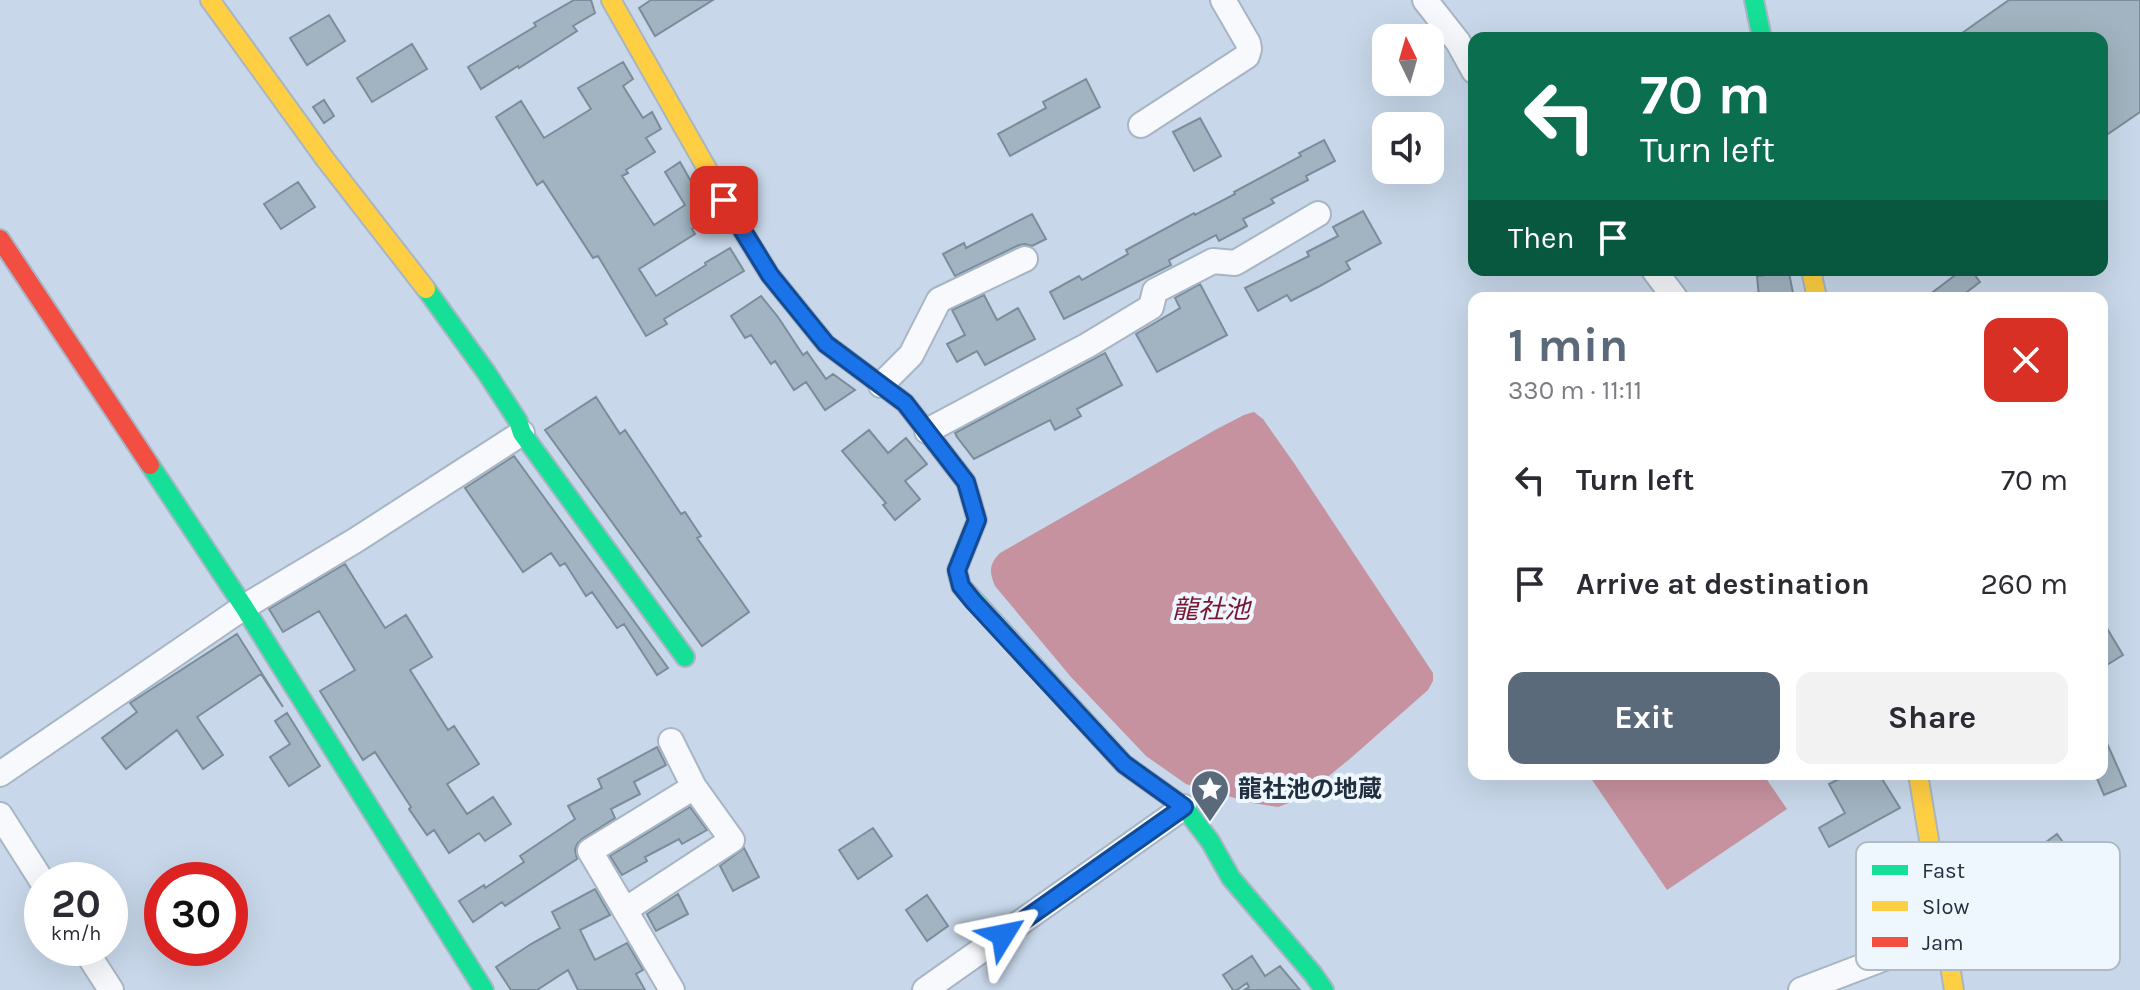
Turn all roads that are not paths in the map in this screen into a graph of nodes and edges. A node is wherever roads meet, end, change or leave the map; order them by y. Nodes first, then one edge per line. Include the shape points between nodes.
1 (210, 0) edge
2 (611, 0) edge
3 (1223, 0) edge
4 (1425, 0) edge
5 (1754, 0) edge
6 (1761, 32) edge
7 (1468, 60) edge
8 (1141, 125) dead end
9 (1318, 214) dead end
10 (0, 239) edge
11 (1025, 259) dead end
12 (881, 385) junction
13 (927, 431) junction
14 (522, 433) junction
15 (244, 607) junction
16 (685, 657) dead end
17 (671, 741) dead end
18 (0, 774) edge
19 (1919, 780) edge
20 (694, 787) junction
21 (1184, 807) junction
22 (0, 815) edge
23 (1929, 842) edge
24 (30, 862) edge
25 (625, 910) junction
26 (96, 966) edge
27 (1856, 969) edge
28 (1951, 970) edge
29 (111, 990) edge
30 (484, 990) edge
31 (672, 990) edge
32 (925, 990) edge
33 (1324, 990) edge
34 (1801, 990) edge
35 (1954, 990) edge

1 - 14 street via 477,360
2 - 12 street via 770,275 826,344
3 - 8 street via 1248,43 1247,56
4 - 7 street
5 - 6 street
9 - 13 street via 1235,263 1213,261 1155,291 1151,307
10 - 15 street
11 - 12 street via 939,300 911,355
12 - 13 street via 905,403
13 - 21 street via 966,482 977,520 957,570 961,586 1124,764
14 - 15 street
14 - 16 street
15 - 18 street
15 - 30 street
17 - 20 street
19 - 23 street
20 - 25 street via 590,851
20 - 25 street via 732,840
21 - 32 street
21 - 33 street via 1231,878
22 - 24 street
25 - 31 street
26 - 29 street
27 - 34 street
28 - 35 street

